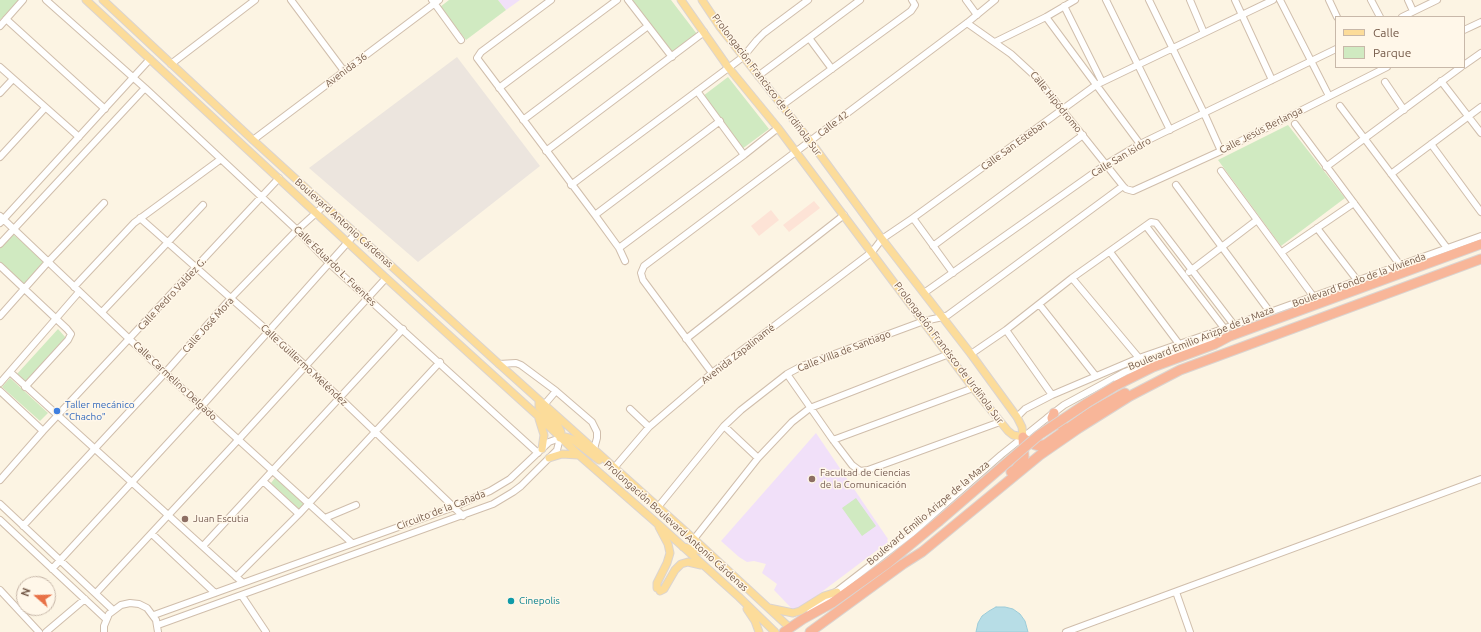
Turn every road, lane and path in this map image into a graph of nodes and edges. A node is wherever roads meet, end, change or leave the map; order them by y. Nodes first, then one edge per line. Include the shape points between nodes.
1 (23, 0) edge
2 (46, 0) edge
3 (86, 0) edge
4 (103, 0) edge
5 (255, 0) edge
6 (291, 0) edge
7 (551, 0) edge
8 (617, 0) edge
9 (628, 0) edge
10 (681, 0) edge
11 (702, 0) edge
12 (808, 0) edge
13 (860, 0) edge
14 (912, 0) edge
15 (966, 0) edge
16 (994, 0) edge
17 (1075, 0) edge
18 (1106, 0) edge
19 (1149, 0) edge
20 (1190, 0) edge
21 (1234, 0) edge
22 (1273, 0) edge
23 (1280, 0) edge
24 (1329, 0) edge
25 (1371, 0) edge
26 (1408, 0) edge
27 (1437, 0) edge
28 (435, 1) edge
29 (1064, 6) junction
30 (1413, 11) junction
31 (977, 15) junction
32 (1242, 15) junction
33 (1337, 16) edge
34 (1379, 16) edge
35 (1404, 16) edge
36 (1046, 17) junction
37 (6, 20) junction
38 (1481, 22) edge
39 (967, 23) junction
40 (0, 26) edge
41 (648, 26) junction
42 (1465, 30) edge
43 (704, 32) junction
44 (1204, 33) junction
45 (809, 38) junction
46 (461, 40) dead end
47 (995, 42) junction
48 (1172, 48) junction
49 (1335, 49) edge
50 (1481, 53) edge
51 (672, 56) junction
52 (743, 57) junction
53 (150, 59) junction
54 (1310, 61) junction
55 (171, 64) junction
56 (1138, 64) junction
57 (1465, 64) edge
58 (0, 67) edge
59 (728, 68) junction
60 (1385, 68) edge
61 (1460, 68) edge
62 (832, 69) junction
63 (344, 71) junction
64 (758, 76) junction
65 (134, 78) junction
66 (13, 79) junction
67 (1272, 80) junction
68 (1441, 81) junction
69 (1385, 82) dead end
70 (1099, 84) junction
71 (145, 88) junction
72 (499, 88) junction
73 (697, 91) junction
74 (0, 93) edge
75 (1329, 96) junction
76 (781, 106) junction
77 (1340, 106) dead end
78 (1481, 107) edge
79 (45, 108) junction
80 (105, 109) junction
81 (1063, 110) junction
82 (1404, 110) junction
83 (1204, 113) junction
84 (1468, 116) junction
85 (523, 120) junction
86 (720, 122) junction
87 (1295, 124) dead end
88 (778, 128) junction
89 (1170, 130) junction
90 (1481, 133) edge
91 (1083, 135) junction
92 (79, 137) junction
93 (1365, 139) junction
94 (253, 140) junction
95 (810, 141) junction
96 (1140, 144) junction
97 (1431, 144) junction
98 (546, 151) junction
99 (796, 151) junction
100 (1221, 151) junction
101 (744, 155) junction
102 (0, 157) edge
103 (221, 159) junction
104 (1105, 165) junction
105 (1326, 167) junction
106 (1221, 171) dead end
107 (1391, 174) junction
108 (279, 178) junction
109 (571, 185) junction
110 (1176, 185) dead end
111 (1123, 186) junction
112 (1133, 191) joint
113 (262, 197) junction
114 (104, 203) dead end
115 (1354, 203) junction
116 (203, 205) dead end
117 (325, 205) junction
118 (315, 212) junction
119 (1481, 212) edge
120 (844, 215) junction
121 (595, 216) junction
122 (140, 218) junction
123 (913, 218) junction
124 (1, 220) edge
125 (1257, 220) junction
126 (1146, 226) junction
127 (1317, 228) junction
128 (13, 229) junction
129 (297, 230) junction
130 (356, 233) junction
131 (1481, 236) edge
132 (882, 239) junction
133 (167, 242) junction
134 (348, 242) junction
135 (0, 244) edge
136 (1481, 244) edge
137 (933, 246) junction
138 (1222, 247) junction
139 (619, 248) junction
140 (1447, 248) junction
141 (872, 252) junction
142 (1110, 252) junction
143 (1282, 252) junction
144 (1481, 259) edge
145 (625, 261) dead end
146 (48, 262) junction
147 (330, 264) junction
148 (1400, 265) junction
149 (0, 266) edge
150 (196, 267) junction
151 (1192, 269) junction
152 (953, 273) junction
153 (1184, 275) junction
154 (386, 278) junction
155 (1072, 278) junction
156 (1357, 280) junction
157 (74, 287) junction
158 (24, 288) junction
159 (79, 292) junction
160 (924, 293) junction
161 (1313, 296) junction
162 (231, 298) junction
163 (368, 298) junction
164 (1039, 304) junction
165 (102, 312) junction
166 (1270, 312) junction
167 (0, 316) edge
168 (942, 317) junction
169 (56, 318) junction
170 (924, 321) junction
171 (1234, 325) junction
172 (1224, 328) junction
173 (403, 329) junction
174 (1006, 330) junction
175 (268, 331) junction
176 (1230, 336) junction
177 (130, 339) junction
178 (686, 339) junction
179 (1178, 344) junction
180 (949, 354) junction
181 (971, 354) junction
182 (1139, 358) junction
183 (440, 362) junction
184 (499, 364) junction
185 (305, 366) junction
186 (10, 372) junction
187 (165, 373) junction
188 (712, 373) junction
189 (787, 374) junction
190 (1095, 375) junction
191 (1165, 377) junction
192 (0, 383) edge
193 (26, 387) junction
194 (974, 388) junction
195 (0, 391) edge
196 (556, 391) junction
197 (1052, 395) junction
198 (340, 398) junction
199 (542, 403) junction
200 (202, 406) junction
201 (810, 408) junction
202 (630, 409) dead end
203 (1054, 413) junction
204 (537, 415) junction
205 (58, 416) junction
206 (1016, 417) junction
207 (1000, 422) junction
208 (724, 426) junction
209 (649, 427) junction
210 (1069, 427) junction
211 (43, 431) junction
212 (375, 431) junction
213 (1023, 437) junction
214 (560, 438) junction
215 (239, 439) junction
216 (833, 440) junction
217 (588, 444) joint
218 (95, 449) junction
219 (594, 449) junction
220 (540, 451) junction
221 (579, 455) junction
222 (549, 458) junction
223 (758, 458) junction
224 (611, 466) junction
225 (273, 470) junction
226 (1481, 479) edge
227 (0, 480) edge
228 (263, 481) junction
229 (131, 482) junction
230 (0, 504) edge
231 (309, 504) junction
232 (356, 505) dead end
233 (454, 507) junction
234 (658, 507) junction
235 (299, 514) junction
236 (168, 516) junction
237 (463, 516) junction
238 (325, 518) junction
239 (0, 520) edge
240 (659, 524) junction
241 (677, 524) junction
242 (23, 526) junction
243 (152, 534) junction
244 (694, 539) junction
245 (352, 543) junction
246 (203, 546) junction
247 (683, 547) junction
248 (709, 553) junction
249 (60, 560) junction
250 (903, 564) junction
251 (703, 566) junction
252 (52, 569) junction
253 (236, 577) junction
254 (242, 582) junction
255 (0, 590) edge
256 (215, 592) junction
257 (837, 592) junction
258 (1176, 592) junction
259 (96, 593) junction
260 (242, 596) junction
261 (739, 597) junction
262 (85, 599) junction
263 (768, 608) junction
264 (113, 610) junction
265 (154, 615) junction
266 (106, 619) junction
267 (803, 619) junction
268 (827, 620) junction
269 (158, 629) edge
270 (790, 631) edge
271 (39, 632) edge
272 (46, 632) edge
273 (104, 632) edge
274 (266, 632) edge
275 (759, 632) edge
276 (775, 632) edge
277 (810, 632) edge
278 (824, 632) edge
279 (1066, 632) edge
280 (1190, 632) edge

1 - 37 street
2 - 65 street
3 - 53 main road, Boulevard Antonio Cárdenas
4 - 55 main road, Boulevard Antonio Cárdenas
5 - 55 street
6 - 63 street
7 - 72 street via 477,56
8 - 72 street
9 - 41 street
10 - 43 main road, Prolongación Francisco de Urdiñola Sur
11 - 52 main road, Prolongación Francisco de Urdiñola Sur
12 - 52 street via 764,33
13 - 45 street
14 - 62 street via 914,5 911,11
15 - 31 street
16 - 31 street, Calle 42
17 - 29 street
18 - 56 street
19 - 48 street
20 - 44 street
21 - 32 street
22 - 32 street, Calle San Esteban
23 - 54 street
24 - 33 street
25 - 34 street
26 - 30 street
27 - 30 street
28 - 46 street
28 - 63 street, Avenida 36
29 - 36 street
29 - 70 street
30 - 35 street
31 - 39 street, Calle 42
32 - 44 street, Calle San Esteban
32 - 67 street
36 - 47 street
36 - 70 street
37 - 40 street
37 - 80 street
38 - 42 street
39 - 47 street, Calle Hipódromo
39 - 95 street, Calle 42
41 - 51 street
41 - 85 street
43 - 51 street
43 - 59 main road, Prolongación Francisco de Urdiñola Sur
44 - 48 street, Calle San Esteban
45 - 62 street
45 - 64 street
47 - 81 street, Calle Hipódromo via 1036,77
48 - 56 street, Calle San Esteban
48 - 83 street
49 - 54 street, Calle San Isidro
50 - 57 street
51 - 98 street
52 - 59 street
52 - 64 main road, Prolongación Francisco de Urdiñola Sur
53 - 65 street
53 - 108 main road, Boulevard Antonio Cárdenas
54 - 67 street, Calle San Isidro
54 - 75 street
55 - 94 main road, Boulevard Antonio Cárdenas
56 - 70 street, Calle San Esteban
56 - 89 street
58 - 66 street
59 - 73 street
59 - 88 main road, Prolongación Francisco de Urdiñola Sur
60 - 75 street, Calle Jesús Berlanga
61 - 68 street
62 - 76 street
63 - 94 street, Avenida 36
64 - 76 main road, Prolongación Francisco de Urdiñola Sur
65 - 71 street, Calle Eduardo L. Fuentes
65 - 80 street
66 - 74 street
66 - 79 street
67 - 83 street, Calle San Isidro
68 - 82 street
68 - 84 street
69 - 82 street
70 - 81 street, Calle San Esteban
70 - 96 street
71 - 103 street, Calle Eduardo L. Fuentes
71 - 128 street
72 - 85 street
73 - 86 street
73 - 109 street
75 - 100 street, Calle Jesús Berlanga
76 - 95 main road, Prolongación Francisco de Urdiñola Sur
77 - 93 street
78 - 84 street
79 - 92 street
79 - 102 street
80 - 92 street
81 - 91 street, Calle Hipódromo
81 - 123 street, Calle San Esteban
82 - 93 street
83 - 89 street, Calle San Isidro
83 - 100 street
84 - 90 street
84 - 97 street
85 - 98 street
86 - 101 street
86 - 121 street
87 - 105 street
88 - 99 main road, Prolongación Francisco de Urdiñola Sur
88 - 101 street
89 - 96 street, Calle San Isidro
91 - 104 street, Calle Hipódromo
91 - 137 street
92 - 124 street
93 - 105 street
93 - 107 street
94 - 117 main road, Boulevard Antonio Cárdenas
95 - 99 street, Calle 42
95 - 132 main road, Prolongación Francisco de Urdiñola Sur
96 - 104 street, Calle San Isidro
97 - 107 street
97 - 119 street
98 - 109 street
99 - 120 main road, Prolongación Francisco de Urdiñola Sur
99 - 178 street, Calle 42 via 642,269 643,280
100 - 112 street, Calle Jesús Berlanga
101 - 139 street
103 - 113 street, Calle Eduardo L. Fuentes
103 - 122 street
104 - 111 street, Calle Hipódromo
104 - 152 street, Calle San Isidro
105 - 115 street
106 - 125 street
107 - 140 street
108 - 113 street, Calle Pedro Valdez G.
108 - 118 main road, Boulevard Antonio Cárdenas
109 - 121 street
110 - 138 street
111 - 112 street, Calle Hipódromo
111 - 168 street, Calle Villa de Santiago via 954,311
113 - 129 street, Calle Eduardo L. Fuentes
113 - 150 street, Calle Pedro Valdez G.
114 - 146 street
115 - 127 street
115 - 148 street
116 - 133 street
117 - 118 street, Calle José Mora
117 - 130 main road, Boulevard Antonio Cárdenas
118 - 129 street, Calle José Mora
118 - 134 main road, Boulevard Antonio Cárdenas
120 - 141 main road, Prolongación Francisco de Urdiñola Sur
120 - 178 street
121 - 139 street
122 - 133 street, Calle Guillermo Meléndez
122 - 157 street
123 - 132 street, Calle San Esteban
123 - 137 street
124 - 128 street, Calle Carmelino Delgado
125 - 138 street
125 - 143 street
126 - 142 street
126 - 151 street via 1151,222 1156,223
126 - 153 street
127 - 143 street
127 - 156 street
128 - 135 street
128 - 146 street, Calle Carmelino Delgado
129 - 147 street, Calle Eduardo L. Fuentes
129 - 162 street, Calle José Mora
130 - 134 street
130 - 184 main road, Boulevard Antonio Cárdenas
131 - 140 street, Boulevard Fondo de la Vivienda
132 - 141 street, Calle San Esteban
132 - 160 main road, Prolongación Francisco de Urdiñola Sur
133 - 150 street, Calle Guillermo Meléndez
133 - 165 street
134 - 147 street
134 - 154 main road, Boulevard Antonio Cárdenas
136 - 176 highway, Boulevard Emilio Arizpe de la Maza
137 - 152 street
138 - 151 street
138 - 166 street
139 - 145 street
140 - 148 street, Boulevard Fondo de la Vivienda
141 - 170 main road, Prolongación Francisco de Urdiñola Sur
141 - 188 street, Avenida Zapalinamé
142 - 155 street
142 - 179 street
143 - 161 street
144 - 191 highway
146 - 157 street, Calle Carmelino Delgado
146 - 158 street
147 - 163 street, Calle Eduardo L. Fuentes
147 - 175 street
148 - 156 street, Boulevard Fondo de la Vivienda
149 - 158 street
150 - 162 street, Calle Guillermo Meléndez
150 - 177 street, Calle Pedro Valdez G.
151 - 153 street
151 - 171 street
152 - 160 street, Calle San Isidro
153 - 172 street
154 - 163 street
154 - 204 main road, Boulevard Antonio Cárdenas
155 - 164 street
155 - 182 street
156 - 161 street, Boulevard Fondo de la Vivienda
157 - 159 street, Calle Carmelino Delgado
158 - 167 street
158 - 169 street
159 - 165 street, Calle Carmelino Delgado
159 - 169 street
160 - 168 main road, Prolongación Francisco de Urdiñola Sur
161 - 166 street, Boulevard Fondo de la Vivienda
162 - 175 street, Calle Guillermo Meléndez
162 - 187 street, Calle José Mora
163 - 173 street, Calle Eduardo L. Fuentes
163 - 185 street
164 - 174 street
164 - 190 street
165 - 177 street, Calle Carmelino Delgado
166 - 171 street, Boulevard Fondo de la Vivienda
168 - 170 street, Calle Villa de Santiago
168 - 181 main road, Prolongación Francisco de Urdiñola Sur
169 - 186 street
169 - 193 street via 71,334
170 - 180 main road, Prolongación Francisco de Urdiñola Sur
170 - 189 street, Calle Villa de Santiago via 802,366
171 - 172 street, Boulevard Fondo de la Vivienda
172 - 179 street, Boulevard Fondo de la Vivienda
173 - 183 street, Calle Eduardo L. Fuentes
173 - 198 street
174 - 181 street
174 - 197 street
175 - 185 street, Calle Guillermo Meléndez
175 - 200 street
176 - 203 street via 1191,347 1125,372
176 - 267 highway, Boulevard Emilio Arizpe de la Maza, bridge via 1141,373 1075,410 1040,435 888,562 832,602
177 - 187 street, Calle Carmelino Delgado
177 - 205 street, Calle Pedro Valdez G.
178 - 188 street
179 - 182 street, Boulevard Fondo de la Vivienda
180 - 194 main road, Prolongación Francisco de Urdiñola Sur
180 - 201 street
181 - 206 main road, Prolongación Francisco de Urdiñola Sur
182 - 190 street, Boulevard Fondo de la Vivienda
183 - 212 street
183 - 220 street, Calle Eduardo L. Fuentes
184 - 196 street via 521,365
184 - 199 main road, Boulevard Antonio Cárdenas
185 - 198 street, Calle Guillermo Meléndez
185 - 215 street
186 - 192 street
186 - 193 street
187 - 200 street, Calle Carmelino Delgado
187 - 218 street, Calle José Mora
188 - 209 street, Avenida Zapalinamé
189 - 201 street
189 - 208 street, Calle Villa de Santiago
190 - 197 street, Boulevard Fondo de la Vivienda
191 - 210 highway via 1118,396
191 - 250 highway via 1130,396 1040,455 922,552
193 - 205 street
194 - 207 main road, Prolongación Francisco de Urdiñola Sur
194 - 216 street
195 - 211 street
196 - 199 street
196 - 219 street via 592,422 597,438
197 - 206 street, Boulevard Fondo de la Vivienda via 1025,409
198 - 212 street, Calle Guillermo Meléndez
198 - 225 street
199 - 214 main road via 539,407 558,426
199 - 217 main road, Boulevard Antonio Cárdenas
200 - 215 street, Calle Carmelino Delgado
200 - 229 street
201 - 216 street
201 - 223 street via 792,422
202 - 209 street
203 - 210 highway via 1054,423
203 - 213 street
204 - 214 main road, Boulevard Antonio Cárdenas
204 - 220 main road via 544,432 544,442
205 - 211 street, Calle Pedro Valdez G.
205 - 218 street
206 - 213 main road, Prolongación Francisco de Urdiñola Sur via 1022,427
207 - 213 main road, Prolongación Francisco de Urdiñola Sur via 1010,433
207 - 216 street via 860,471 852,465
208 - 223 street
208 - 234 street, Calle Villa de Santiago
209 - 224 street, Avenida Zapalinamé
210 - 213 highway via 1046,444 1039,446
211 - 227 street, Calle Pedro Valdez G.
212 - 231 street
212 - 233 street, Calle Guillermo Meléndez
213 - 250 highway via 1024,457 1016,469 907,556
213 - 257 street via 910,534
214 - 220 street, Circuito de la Cañada via 549,442
214 - 221 main road, Prolongación Boulevard Antonio Cárdenas
214 - 222 street, Circuito de la Cañada via 557,450
214 - 224 main road via 570,439
215 - 225 street, Calle Carmelino Delgado
215 - 236 street
217 - 219 main road, Prolongación Boulevard Antonio Cárdenas
218 - 229 street
218 - 242 street, Calle José Mora
219 - 224 main road, Prolongación Boulevard Antonio Cárdenas
220 - 233 street, Circuito de la Cañada via 502,484
221 - 222 main road via 562,454
221 - 240 main road, Prolongación Boulevard Antonio Cárdenas
222 - 237 street, Circuito de la Cañada via 513,492 493,504
223 - 244 street
224 - 234 main road, Prolongación Boulevard Antonio Cárdenas
225 - 228 street
225 - 231 street, Calle Carmelino Delgado
226 - 258 street
228 - 235 street
228 - 246 street
229 - 236 street
229 - 249 street
230 - 242 street
231 - 235 street
231 - 238 street, Calle Carmelino Delgado
232 - 238 street
233 - 237 street, Calle Guillermo Meléndez
233 - 245 street, Circuito de la Cañada
234 - 241 main road, Prolongación Boulevard Antonio Cárdenas
235 - 253 street
236 - 243 street
236 - 246 street
237 - 260 street, Circuito de la Cañada
238 - 245 street, Calle Carmelino Delgado
239 - 252 street
240 - 247 main road, Prolongación Boulevard Antonio Cárdenas
240 - 251 main road via 670,553 657,583 659,590 664,590 681,564 688,562
241 - 244 main road, Prolongación Boulevard Antonio Cárdenas
241 - 247 main road
242 - 249 street
243 - 256 street
243 - 259 street
244 - 248 main road, Prolongación Boulevard Antonio Cárdenas
245 - 254 street, Circuito de la Cañada
246 - 253 street
247 - 248 main road
247 - 251 main road, Prolongación Boulevard Antonio Cárdenas
248 - 263 main road, Prolongación Boulevard Antonio Cárdenas
249 - 252 street
249 - 259 street
250 - 268 highway
251 - 261 main road, Prolongación Boulevard Antonio Cárdenas
252 - 262 street
253 - 254 street
254 - 256 street, Circuito de la Cañada
255 - 271 street
256 - 265 street, Circuito de la Cañada
257 - 263 main road via 793,613
257 - 267 street
258 - 279 street
258 - 280 street
259 - 264 street
260 - 269 street, Circuito de la Cañada
260 - 274 street
261 - 275 main road
261 - 276 main road, Prolongación Boulevard Antonio Cárdenas
262 - 266 street
262 - 272 street
263 - 270 main road, Prolongación Boulevard Antonio Cárdenas
264 - 265 street via 121,605 134,604 147,608
264 - 266 street
265 - 269 street
266 - 273 street
267 - 270 highway, Boulevard Emilio Arizpe de la Maza
268 - 277 highway
268 - 278 highway

